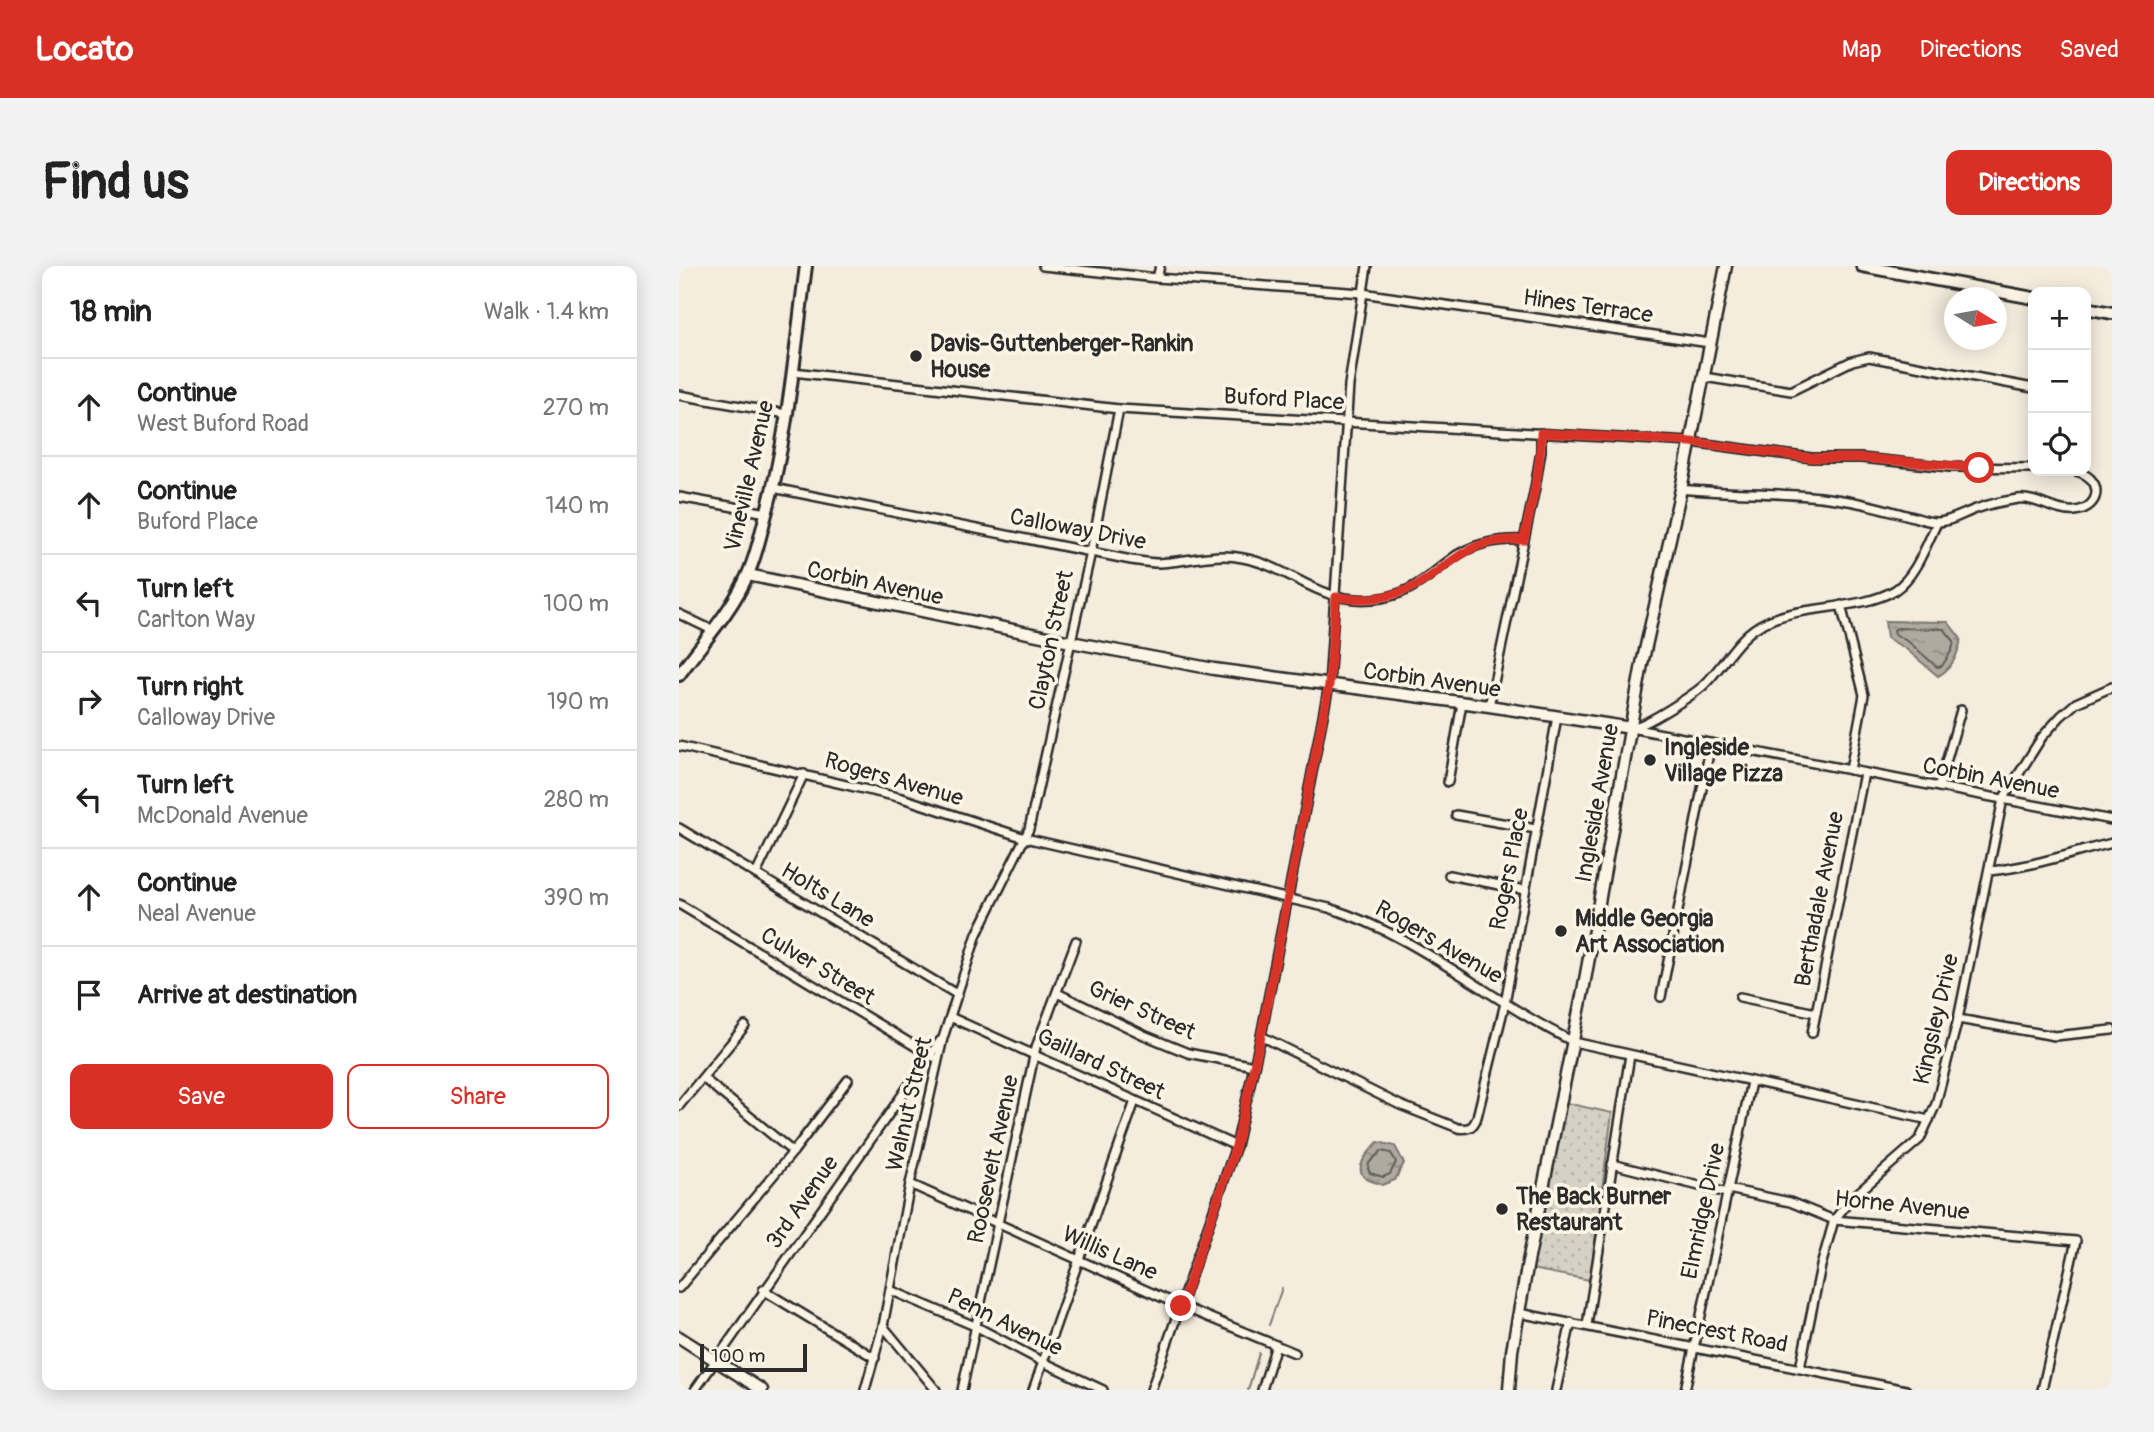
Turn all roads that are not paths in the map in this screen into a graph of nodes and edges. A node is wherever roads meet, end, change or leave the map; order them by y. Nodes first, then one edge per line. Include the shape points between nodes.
1 (806, 266) edge
2 (1043, 266) edge
3 (1160, 266) edge
4 (1367, 266) edge
5 (1726, 266) edge
6 (1862, 266) edge
7 (1157, 278) junction
8 (1362, 293) junction
9 (2028, 297) edge
10 (2091, 309) edge
11 (2112, 313) edge
12 (1710, 343) junction
13 (793, 372) junction
14 (1704, 377) junction
15 (2028, 387) edge
16 (679, 395) edge
17 (1119, 409) junction
18 (786, 414) junction
19 (1346, 421) junction
20 (1541, 433) junction
21 (1691, 442) junction
22 (2028, 468) edge
23 (2088, 476) edge
24 (773, 488) junction
25 (1681, 489) junction
26 (679, 497) edge
27 (767, 513) junction
28 (1937, 523) junction
29 (1524, 540) junction
30 (1091, 552) junction
31 (748, 575) junction
32 (1336, 597) junction
33 (1841, 605) junction
34 (679, 614) edge
35 (712, 630) junction
36 (1071, 642) junction
37 (679, 675) edge
38 (1329, 685) junction
39 (2112, 687) edge
40 (1462, 703) junction
41 (1489, 706) junction
42 (1961, 710) dead end
43 (1557, 717) junction
44 (1631, 728) junction
45 (1711, 743) junction
46 (679, 746) edge
47 (1850, 770) junction
48 (1864, 773) junction
49 (804, 774) junction
50 (1448, 782) dead end
51 (1939, 788) junction
52 (2003, 799) junction
53 (1456, 816) dead end
54 (2112, 820) edge
55 (679, 828) edge
56 (1536, 829) junction
57 (1025, 838) junction
58 (2112, 843) edge
59 (1989, 871) junction
60 (756, 874) junction
61 (1448, 875) dead end
62 (1525, 890) junction
63 (1287, 898) junction
64 (679, 904) edge
65 (1076, 941) dead end
66 (1057, 993) junction
67 (958, 995) junction
68 (1661, 997) dead end
69 (1740, 997) dead end
70 (1505, 1003) junction
71 (1816, 1013) junction
72 (950, 1017) junction
73 (1958, 1019) junction
74 (745, 1026) dead end
75 (2112, 1030) edge
76 (1812, 1033) dead end
77 (1261, 1036) junction
78 (943, 1038) junction
79 (1574, 1042) junction
80 (1035, 1054) junction
81 (930, 1055) junction
82 (1630, 1055) junction
83 (938, 1060) junction
84 (1254, 1066) junction
85 (703, 1077) junction
86 (848, 1080) dead end
87 (1751, 1082) junction
88 (1135, 1101) junction
89 (679, 1106) edge
90 (1930, 1120) junction
91 (1236, 1146) junction
92 (793, 1152) junction
93 (1612, 1164) junction
94 (910, 1184) junction
95 (1727, 1191) junction
96 (1834, 1220) junction
97 (999, 1223) junction
98 (1080, 1261) junction
99 (679, 1288) edge
100 (763, 1290) junction
101 (890, 1290) junction
102 (1181, 1306) junction
103 (1519, 1312) junction
104 (1570, 1322) junction
105 (1587, 1325) junction
106 (883, 1326) junction
107 (977, 1327) junction
108 (679, 1337) edge
109 (1276, 1345) junction
110 (1693, 1347) junction
111 (1295, 1353) dead end
112 (875, 1358) junction
113 (715, 1360) junction
114 (1043, 1362) junction
115 (1801, 1367) junction
116 (695, 1390) edge
117 (762, 1390) edge
118 (865, 1390) edge
119 (936, 1390) edge
120 (962, 1390) edge
121 (1033, 1390) edge
122 (1103, 1390) edge
123 (1151, 1390) edge
124 (1262, 1390) edge
125 (1509, 1390) edge
126 (1556, 1390) edge
127 (1685, 1390) edge
128 (1906, 1390) edge
129 (2042, 1390) edge

1 - 13 main road, Vineville Avenue
2 - 7 street, Hines Terrace
3 - 7 street
4 - 8 street
5 - 12 street, Ingleside Avenue
6 - 9 main road
7 - 8 street, Hines Terrace
8 - 12 street, Hines Terrace
8 - 19 street
10 - 11 main road
12 - 14 street, Ingleside Avenue
13 - 17 street, Buford Place
13 - 18 main road, Vineville Avenue
14 - 15 street via 1791,391 1869,357
14 - 21 street, Ingleside Avenue
16 - 18 street
17 - 19 street, Buford Place
17 - 30 street, Clayton Street
18 - 24 main road, Vineville Avenue
19 - 20 street, Buford Place
19 - 32 street
20 - 21 street, Buford Place
20 - 29 street
21 - 22 street, Buford Place via 1812,458
21 - 25 street, Ingleside Avenue
23 - 28 street via 2097,487 2096,495 2079,510 2018,499
24 - 27 main road, Vineville Avenue
24 - 30 street, Calloway Drive
25 - 28 street via 1810,495
25 - 44 street, Ingleside Avenue
26 - 27 street
27 - 31 main road, Vineville Avenue
28 - 33 street via 1904,582 1882,596
29 - 32 street, Calloway Drive via 1482,544 1404,591 1375,599
29 - 41 street
30 - 32 street, Calloway Drive via 1156,563 1202,556 1241,557
30 - 36 street, Clayton Street
31 - 35 main road, Vineville Avenue
31 - 36 street, Corbin Avenue
32 - 38 street
33 - 44 street via 1775,618 1756,627 1703,685
33 - 47 street via 1864,695
34 - 35 street
35 - 37 main road, Vineville Avenue
36 - 38 street, Corbin Avenue
36 - 57 street, Clayton Street
38 - 40 street, Corbin Avenue
38 - 63 street
39 - 52 street, Kingsley Drive via 2076,703 2061,716 2042,737
40 - 41 street, Corbin Avenue
40 - 50 street
41 - 43 street, Corbin Avenue
42 - 51 street
43 - 44 street, Corbin Avenue
43 - 56 street, Rogers Place
44 - 45 street, Corbin Avenue
44 - 79 street, Ingleside Avenue
45 - 47 street, Corbin Avenue
45 - 68 street
46 - 49 street, Rogers Avenue
47 - 48 street, Corbin Avenue
48 - 51 street, Corbin Avenue
48 - 71 street, Berthadale Avenue
49 - 57 street, Rogers Avenue via 902,798
49 - 60 street
51 - 52 street, Corbin Avenue
52 - 54 street, Corbin Avenue
52 - 59 street, Kingsley Drive
53 - 56 street
55 - 60 street, Holts Lane
56 - 62 street, Rogers Place
57 - 63 street, Rogers Avenue
57 - 67 street, Walnut Street via 980,927
58 - 59 street
59 - 73 street, Kingsley Drive
60 - 67 street, Holts Lane
61 - 62 street
62 - 70 street, Rogers Place
63 - 70 street, Rogers Avenue via 1382,928
63 - 77 street
64 - 81 street, Culver Street
65 - 66 street, Roosevelt Avenue
66 - 80 street, Roosevelt Avenue
66 - 84 street, Grier Street via 1188,1053
67 - 72 street, Walnut Street
69 - 71 street
70 - 77 street, Rogers Place via 1477,1116 1467,1129 1400,1105
70 - 79 street, Rogers Avenue
71 - 76 street, Berthadale Avenue
72 - 78 street, Walnut Street
72 - 80 street, Gaillard Street
73 - 75 street via 2055,1036
73 - 90 street, Kingsley Drive
74 - 85 street
77 - 84 street
78 - 81 street, 3rd Avenue
78 - 83 street, Walnut Street
79 - 82 street, Rogers Avenue
79 - 103 street, Ingleside Avenue
80 - 88 street, Gaillard Street
80 - 97 street, Roosevelt Avenue
81 - 83 street, Culver Street
81 - 100 street, 3rd Avenue
82 - 87 street, Rogers Avenue
82 - 93 street
83 - 94 street, Walnut Street
84 - 91 street
85 - 89 street
85 - 92 street
86 - 92 street
87 - 90 street, Rogers Avenue
87 - 95 street, Elmridge Drive
88 - 91 street, Gaillard Street
88 - 98 street
90 - 96 street, Kingsley Drive via 1920,1139 1852,1198
91 - 102 street
92 - 99 street
93 - 95 street, Horne Avenue
93 - 105 street
94 - 97 street, Willis Lane
94 - 101 street, Walnut Street
95 - 96 street, Horne Avenue via 1790,1202
95 - 110 street, Elmridge Drive
96 - 115 street, Kingsley Drive
96 - 129 street, Horne Avenue via 2076,1241
97 - 98 street, Willis Lane
97 - 107 street, Roosevelt Avenue
98 - 102 street, Willis Lane
98 - 114 street
100 - 112 street
100 - 113 street, 3rd Avenue
101 - 106 street, Walnut Street
101 - 107 street, Penn Avenue
102 - 109 street, Willis Lane
102 - 123 street
103 - 104 street, Pinecrest Road
103 - 125 street, Ingleside Avenue
104 - 105 street, Pinecrest Road
104 - 126 street
105 - 110 street, Pinecrest Road
106 - 112 street, Walnut Street
106 - 119 street
107 - 114 street, Penn Avenue
107 - 120 street, Roosevelt Avenue
108 - 113 street
109 - 111 street, Willis Lane
109 - 124 street
110 - 115 street, Pinecrest Road
110 - 127 street, Elmridge Drive
112 - 118 street, Walnut Street
113 - 116 street, 3rd Avenue
113 - 117 street
114 - 121 street
114 - 122 street, Penn Avenue
115 - 128 street, Pinecrest Road

